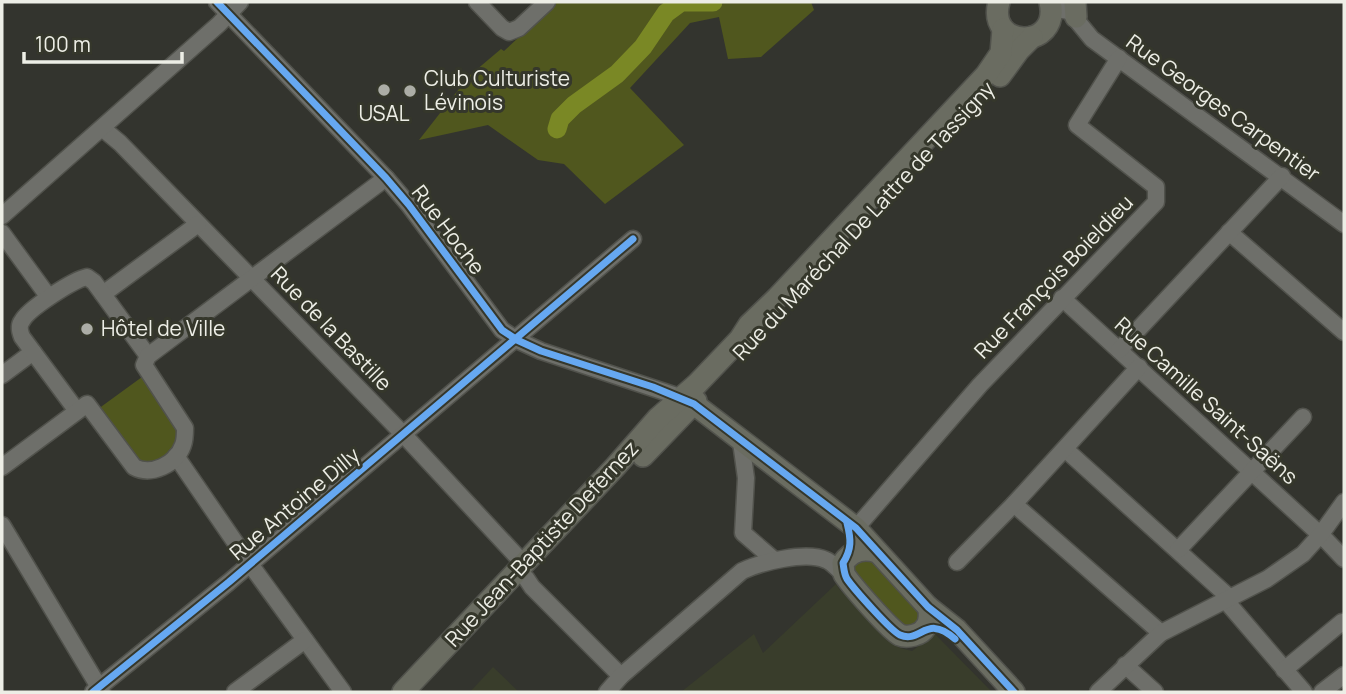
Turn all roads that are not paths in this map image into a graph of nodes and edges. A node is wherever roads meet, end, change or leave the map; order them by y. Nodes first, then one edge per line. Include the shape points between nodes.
1 (240, 2) edge
2 (477, 2) edge
3 (547, 2) edge
4 (999, 2) edge
5 (223, 8) edge
6 (1048, 13) edge
7 (1077, 15) edge
8 (1003, 29) junction
9 (1119, 58) junction
10 (102, 128) junction
11 (1282, 176) junction
12 (386, 178) junction
13 (2, 216) edge
14 (1344, 223) edge
15 (198, 224) junction
16 (1229, 232) junction
17 (2, 233) edge
18 (633, 239) dead end
19 (253, 279) junction
20 (103, 294) junction
21 (48, 296) junction
22 (1062, 298) junction
23 (1344, 332) edge
24 (517, 340) junction
25 (1119, 349) junction
26 (33, 352) junction
27 (146, 360) junction
28 (1139, 367) junction
29 (2, 375) edge
30 (688, 401) junction
31 (82, 407) junction
32 (1303, 417) dead end
33 (404, 435) junction
34 (741, 442) junction
35 (1065, 449) junction
36 (171, 460) junction
37 (770, 463) junction
38 (2, 467) edge
39 (1253, 472) junction
40 (746, 478) junction
41 (1344, 502) edge
42 (1014, 504) junction
43 (2, 525) edge
44 (852, 525) junction
45 (1321, 534) junction
46 (1178, 550) junction
47 (877, 552) junction
48 (774, 559) junction
49 (1344, 559) edge
50 (957, 562) dead end
51 (847, 565) junction
52 (246, 567) junction
53 (525, 571) junction
54 (1228, 599) junction
55 (927, 618) junction
56 (1343, 623) edge
57 (1161, 633) junction
58 (301, 642) junction
59 (1125, 665) junction
60 (1284, 670) junction
61 (1344, 675) edge
62 (621, 676) junction
63 (98, 691) edge
64 (235, 692) edge
65 (330, 692) edge
66 (343, 692) edge
67 (403, 692) edge
68 (418, 692) edge
69 (607, 692) edge
70 (1006, 692) edge
71 (1014, 692) edge
72 (1098, 692) edge
73 (1156, 692) edge
74 (1304, 692) edge
75 (1322, 692) edge

1 - 5 street
2 - 3 street via 509,32 519,29
4 - 8 main road
5 - 10 street
5 - 12 street, Rue Hoche
6 - 7 street, Rue Georges Carpentier via 1065,21
6 - 8 main road via 1014,37
6 - 30 main road, Rue du Maréchal De Lattre de Tassigny via 962,119
7 - 9 street, Rue Georges Carpentier via 1092,39
8 - 30 main road, Rue du Maréchal De Lattre de Tassigny via 1002,53 986,75 749,325
9 - 11 street, Rue Georges Carpentier
9 - 22 street, Rue François Boieldieu via 1077,125 1156,187 1156,202
10 - 13 street
10 - 15 street, Rue de la Bastille
11 - 14 street, Rue Georges Carpentier
11 - 16 street
12 - 19 street
12 - 24 street, Rue Hoche via 492,318
15 - 19 street, Rue de la Bastille
15 - 20 street
16 - 23 street
16 - 25 street
17 - 21 street
18 - 24 street, Rue Antoine Dilly
19 - 27 street
19 - 33 street, Rue de la Bastille
20 - 21 street via 87,277
20 - 27 street
21 - 26 street via 22,319 19,329
22 - 25 street, Rue Camille Saint-Saëns
22 - 44 street, Rue François Boieldieu
24 - 30 street, Rue Hoche
24 - 33 street, Rue Antoine Dilly
25 - 28 street, Rue Camille Saint-Saëns
26 - 29 street
26 - 31 street
27 - 36 street via 185,428 183,445
28 - 35 street
28 - 39 street, Rue Camille Saint-Saëns
30 - 34 main road
30 - 53 main road, Rue Jean-Baptiste Defernez
31 - 36 street via 134,467 152,471
31 - 38 street
32 - 39 street
33 - 52 street, Rue Antoine Dilly
33 - 53 street, Rue de la Bastille
34 - 37 main road
34 - 40 street
35 - 42 street
35 - 46 street
36 - 52 street
37 - 40 street
37 - 44 main road
39 - 45 street, Rue Camille Saint-Saëns
39 - 46 street
40 - 48 street via 743,533
41 - 45 street
42 - 50 street
42 - 57 street
43 - 63 street
44 - 47 main road
44 - 51 main road
45 - 49 street, Rue Camille Saint-Saëns
45 - 54 street via 1303,554
46 - 54 street
47 - 51 main road via 864,549
47 - 55 main road
48 - 51 street
48 - 62 street via 742,571
51 - 55 main road via 894,631 906,636 918,633
52 - 58 street
52 - 63 street, Rue Antoine Dilly
53 - 62 street, Rue de la Bastille via 532,587
53 - 67 main road, Rue Jean-Baptiste Defernez
53 - 68 main road, Rue Jean-Baptiste Defernez
54 - 57 street
54 - 60 street
55 - 70 main road
55 - 71 main road via 957,630
56 - 60 street
57 - 59 street
58 - 64 street
58 - 65 street
58 - 66 street
59 - 72 street
59 - 73 street
60 - 74 street
61 - 75 street
62 - 69 street

